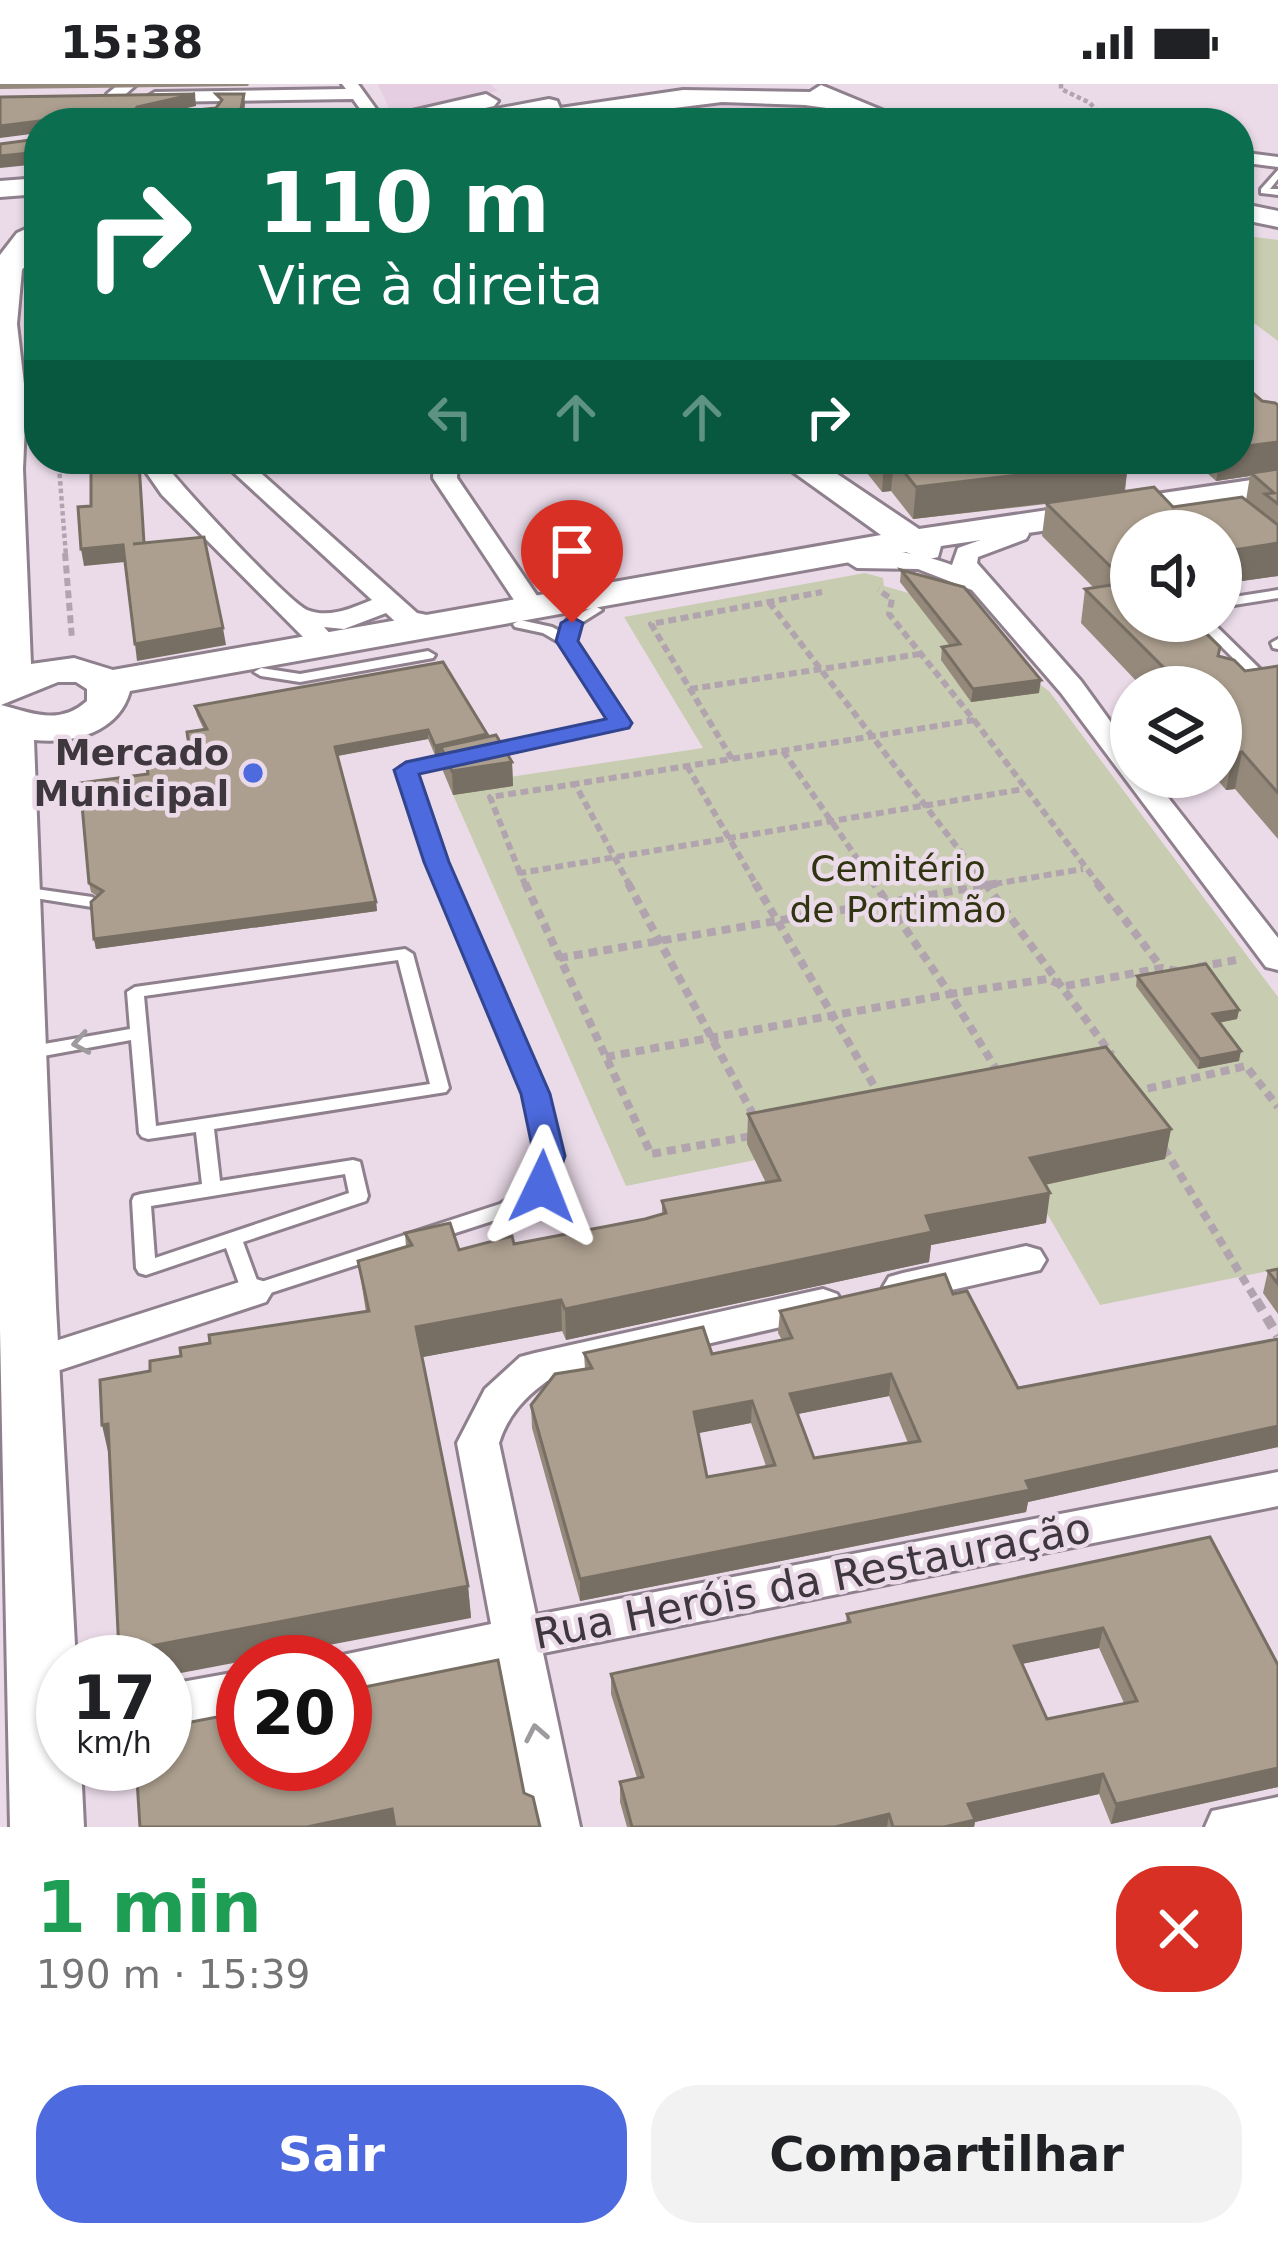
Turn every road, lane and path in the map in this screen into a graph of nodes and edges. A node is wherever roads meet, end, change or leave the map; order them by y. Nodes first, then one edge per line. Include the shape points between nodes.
1 (253, 84) edge
2 (530, 84) edge
3 (626, 84) edge
4 (669, 84) edge
5 (800, 84) edge
6 (817, 84) edge
7 (1061, 84) edge
8 (354, 89) edge
9 (122, 90) edge
10 (90, 98) edge
11 (454, 108) edge
12 (506, 108) edge
13 (540, 108) edge
14 (600, 108) edge
15 (830, 108) edge
16 (836, 108) edge
17 (878, 108) edge
18 (1094, 108) edge
19 (1278, 173) edge
20 (1278, 192) edge
21 (4, 244) edge
22 (2, 313) edge
23 (12, 420) edge
24 (58, 474) edge
25 (159, 474) edge
26 (248, 474) edge
27 (445, 474) edge
28 (815, 474) edge
29 (1278, 490) edge
30 (875, 513) junction
31 (1017, 534) junction
32 (919, 544) junction
33 (861, 565) junction
34 (976, 584) junction
35 (831, 590) dead end
36 (903, 594) edge
37 (1278, 594) edge
38 (892, 598) junction
39 (1242, 600) edge
40 (389, 602) junction
41 (770, 602) junction
42 (595, 610) junction
43 (526, 616) junction
44 (298, 617) junction
45 (435, 640) junction
46 (567, 641) junction
47 (1227, 642) edge
48 (328, 646) junction
49 (921, 654) junction
50 (822, 669) junction
51 (260, 672) junction
52 (1271, 680) edge
53 (1242, 685) edge
54 (24, 689) edge
55 (690, 689) junction
56 (969, 690) edge
57 (952, 692) junction
58 (108, 693) junction
59 (974, 720) junction
60 (59, 728) junction
61 (1110, 729) edge
62 (876, 736) junction
63 (783, 751) junction
64 (732, 759) junction
65 (687, 766) junction
66 (575, 784) junction
67 (1024, 789) junction
68 (1158, 798) edge
69 (929, 806) junction
70 (832, 821) junction
71 (730, 838) junction
72 (12, 857) edge
73 (615, 858) junction
74 (1083, 869) junction
75 (520, 873) junction
76 (988, 885) junction
77 (92, 902) edge
78 (886, 902) junction
79 (778, 921) junction
80 (660, 941) junction
81 (560, 958) junction
82 (1236, 961) dead end
83 (1278, 961) edge
84 (1162, 968) junction
85 (1177, 971) junction
86 (1065, 986) junction
87 (1191, 990) edge
88 (950, 994) junction
89 (833, 1016) junction
90 (139, 1033) junction
91 (711, 1037) junction
92 (1232, 1047) edge
93 (23, 1054) junction
94 (606, 1057) junction
95 (1120, 1066) edge
96 (1246, 1066) junction
97 (1008, 1087) edge
98 (1278, 1107) edge
99 (1138, 1109) edge
100 (888, 1110) edge
101 (204, 1124) junction
102 (1151, 1127) edge
103 (212, 1189) junction
104 (232, 1238) junction
105 (1026, 1260) dead end
106 (252, 1292) junction
107 (1278, 1336) edge
108 (33, 1364) junction
109 (1278, 1490) edge
110 (48, 1635) edge
111 (517, 1639) junction
112 (372, 1667) edge
113 (49, 1791) edge
114 (1278, 1820) edge
115 (47, 1827) edge
116 (555, 1827) edge
117 (1231, 1827) edge

1 - 9 street
2 - 11 street
3 - 12 street
4 - 13 street
5 - 16 street
6 - 17 street
7 - 18 path
8 - 9 street
9 - 10 street
14 - 15 street via 709,88 783,90
19 - 20 lane via 1264,190
21 - 22 street
22 - 23 street
23 - 54 street via 11,622
24 - 54 path
25 - 44 street
26 - 40 street
27 - 43 street
28 - 30 street
29 - 31 street via 1227,510
29 - 32 street
30 - 32 street
30 - 33 street via 886,539
31 - 32 street
31 - 34 street via 967,553
32 - 33 street
32 - 34 street
33 - 34 street via 921,562
33 - 38 path
33 - 42 street
33 - 43 street
34 - 61 street
35 - 41 path
36 - 38 path
37 - 39 lane
38 - 49 path via 889,614
40 - 44 street via 344,621
40 - 45 street
41 - 50 path
41 - 55 path via 651,624
42 - 43 street
42 - 46 lane via 572,623
43 - 45 street
43 - 46 lane
43 - 51 street
44 - 48 street
45 - 48 street
45 - 51 lane via 300,678
46 - 106 lane via 621,723 406,770 436,862 536,1094 549,1156 542,1187 507,1209
47 - 52 lane
48 - 58 street
49 - 50 path
49 - 57 path
50 - 55 path
50 - 62 path
51 - 58 street
52 - 53 lane
54 - 58 street via 83,672
54 - 60 street
54 - 72 street
55 - 64 path
56 - 57 path
57 - 59 path
58 - 60 street via 88,720
59 - 62 path
59 - 67 path
60 - 72 street via 34,753
62 - 63 path
62 - 69 path
63 - 64 path
63 - 70 path
64 - 65 path
65 - 66 path
65 - 71 path
66 - 73 path
66 - 75 path via 490,797
67 - 69 path
67 - 74 path
68 - 83 street
69 - 70 path
69 - 76 path
70 - 71 path
70 - 78 path
71 - 73 path
71 - 79 path
72 - 77 lane
72 - 93 street
73 - 75 path
73 - 80 path
74 - 76 path
74 - 84 path
75 - 81 path
76 - 78 path
76 - 86 path
78 - 79 path
78 - 88 path
79 - 80 path
79 - 89 path
80 - 81 path
80 - 91 path
81 - 94 path
82 - 85 path
84 - 85 path
84 - 86 path
85 - 87 path
86 - 88 path via 1047,979
86 - 95 path
88 - 89 path
88 - 97 path
89 - 91 path
89 - 100 path
90 -> 93 lane
90 - 101 lane via 148,1133
90 - 101 lane via 135,992 405,954 440,1088
91 - 94 path
91 - 94 path via 764,1134 651,1154
92 - 96 path
93 - 108 street
96 - 98 path
96 - 99 path via 1146,1089 1136,1097
101 - 103 lane
102 - 107 path
103 - 104 lane via 142,1201 146,1268
103 - 104 lane via 353,1166 359,1196
104 - 106 lane
105 - 111 street via 563,1360 505,1389 478,1443
106 - 108 street
108 - 110 street
109 - 111 street, Rua Heróis da Restauração
111 - 112 street, Rua Heróis da Restauração
116 -> 111 street
113 - 115 street
114 - 117 street

